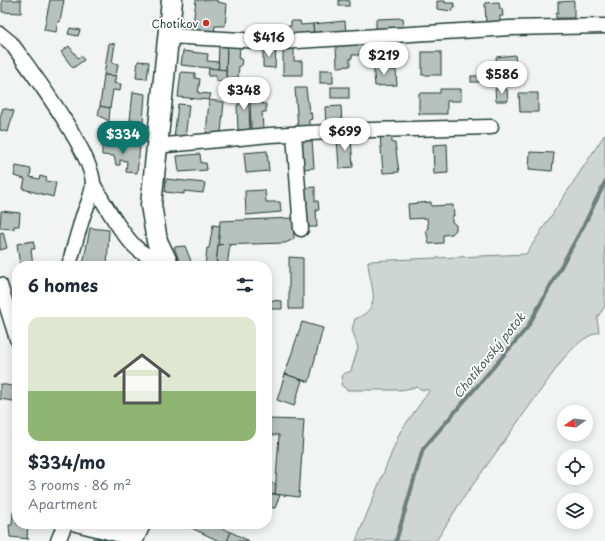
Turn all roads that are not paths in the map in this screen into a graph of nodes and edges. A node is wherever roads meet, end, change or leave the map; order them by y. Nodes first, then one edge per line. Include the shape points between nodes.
1 (172, 0) edge
2 (605, 26) edge
3 (0, 34) edge
4 (168, 36) junction
5 (491, 127) dead end
6 (294, 134) junction
7 (156, 146) junction
8 (93, 184) junction
9 (301, 229) dead end
10 (71, 261) edge
11 (163, 261) edge
12 (166, 261) edge
13 (0, 285) edge
14 (12, 310) edge
15 (63, 529) edge
16 (106, 529) edge
17 (135, 534) edge
18 (58, 541) edge

1 - 4 street
2 - 4 street via 510,28 280,42
3 - 8 street via 11,43 62,116 91,172
4 - 7 street
5 - 6 street
6 - 7 street
6 - 9 street
7 - 12 street via 151,205 156,235
8 - 10 street
8 - 11 street via 128,239 144,254
13 - 14 street
15 - 18 street
16 - 17 street

